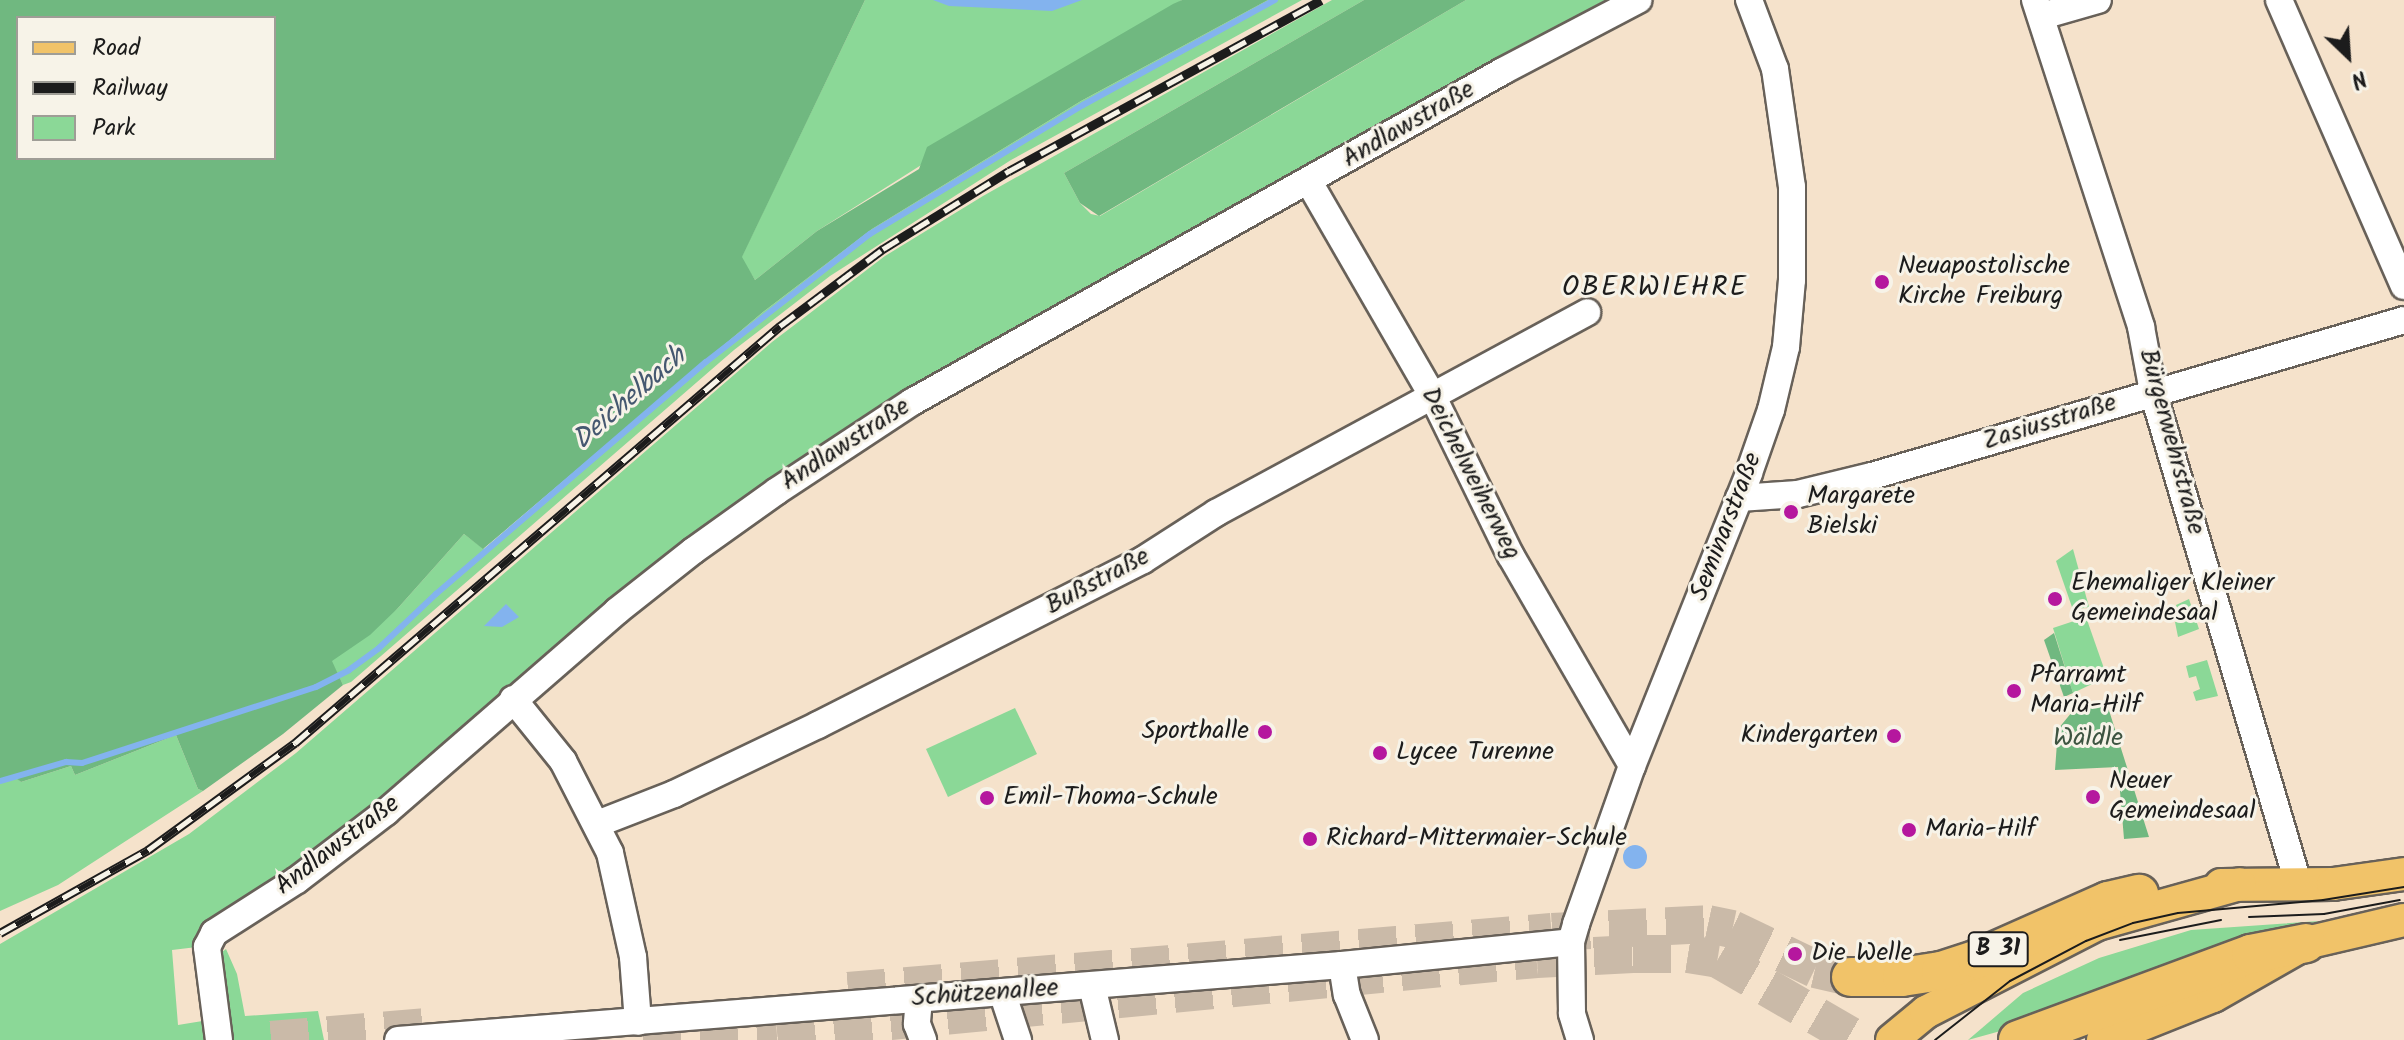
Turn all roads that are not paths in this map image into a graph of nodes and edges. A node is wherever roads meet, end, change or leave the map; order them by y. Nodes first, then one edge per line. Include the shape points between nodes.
1 (1638, 0) edge
2 (1749, 0) edge
3 (2098, 0) edge
4 (2279, 0) edge
5 (2039, 8) edge
6 (1309, 182) junction
7 (2404, 286) edge
8 (1587, 312) dead end
9 (2404, 320) edge
10 (2153, 392) junction
11 (1432, 395) junction
12 (1739, 498) junction
13 (513, 699) junction
14 (1632, 766) junction
15 (597, 824) junction
16 (2404, 874) edge
17 (2240, 884) junction
18 (2299, 886) junction
19 (2139, 894) joint
20 (2404, 920) edge
21 (1571, 942) junction
22 (2306, 943) junction
23 (1342, 965) junction
24 (1851, 977) tunnel mouth
25 (1092, 986) junction
26 (1002, 992) junction
27 (919, 999) junction
28 (638, 1022) junction
29 (2122, 1036) edge
30 (219, 1040) edge
31 (398, 1040) edge
32 (923, 1040) edge
33 (1018, 1040) edge
34 (1105, 1040) edge
35 (1365, 1040) edge
36 (1580, 1040) edge
37 (1892, 1040) edge
38 (2018, 1040) edge

1 - 6 street, Andlawstraße
2 - 12 street, Seminarstraße via 1775,69 1792,187 1792,280 1775,394
3 - 5 street
4 - 7 street
5 - 10 street, Bürgerwehrstraße via 2141,327
6 - 11 street, Deichelweiherweg
6 - 13 street, Andlawstraße via 1058,319 847,444 693,551
8 - 11 street, Bußstraße
9 - 10 street, Zasiusstraße
10 - 12 street, Zasiusstraße via 1872,476 1798,494
10 - 18 street, Bürgerwehrstraße
11 - 14 street, Deichelweiherweg via 1511,556
11 - 15 street, Bußstraße via 1216,513 1143,560 805,731 674,794
12 - 14 street, Seminarstraße
13 - 15 street via 563,761
13 - 30 street, Andlawstraße via 386,812 297,880 214,933 207,947
14 - 21 street, Seminarstraße
15 - 28 street via 628,925
16 - 18 main road, B 31
17 - 18 main road, B 31
17 - 19 main road, B 31
17 - 37 main road via 2097,924 1926,1012
19 - 24 highway, B 31 via 2108,901 1941,971
20 - 22 main road
21 - 23 street, Schützenallee
21 - 36 street, Seminarstraße via 1572,1013
22 - 29 main road via 2213,996
22 - 38 highway via 2239,958
23 - 25 street, Schützenallee
23 - 35 street via 1347,995
25 - 26 street, Schützenallee
25 - 34 street
26 - 27 street, Schützenallee
26 - 33 street
27 - 28 street, Schützenallee
27 - 32 street via 917,1024
28 - 31 street, Schützenallee

